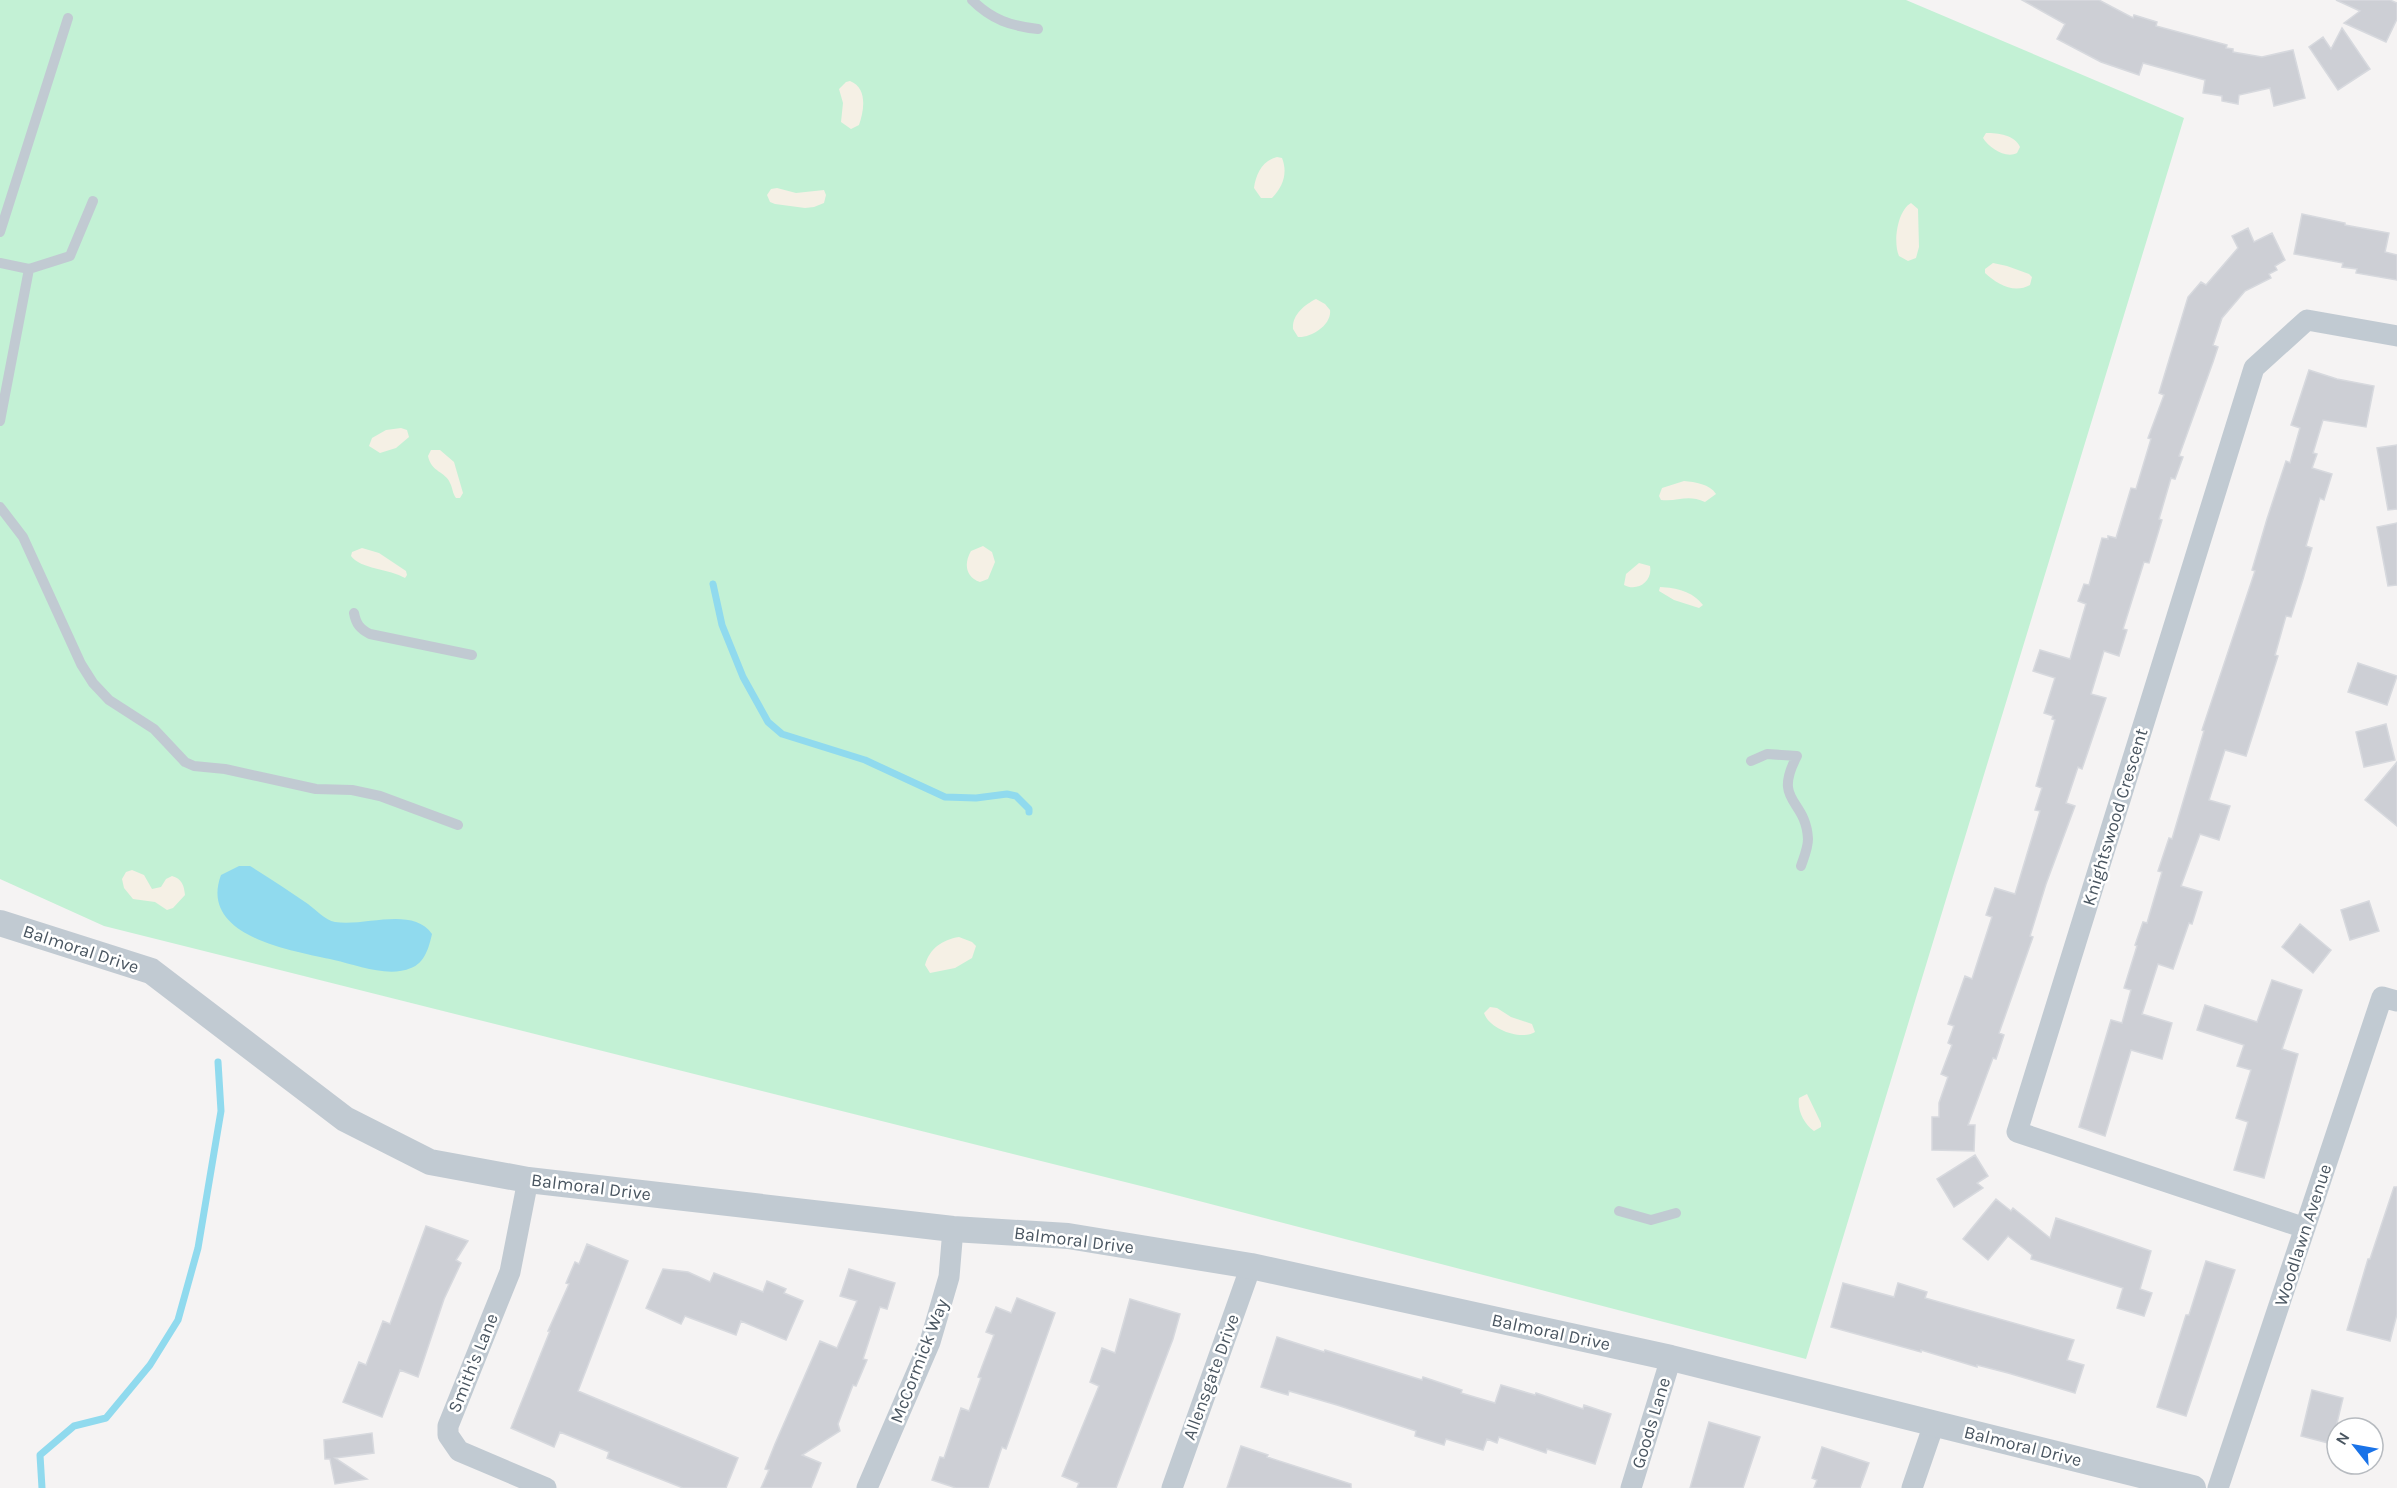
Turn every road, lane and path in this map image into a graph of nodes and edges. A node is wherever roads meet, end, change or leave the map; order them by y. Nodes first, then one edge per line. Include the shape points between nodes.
1 (972, 0) edge
2 (68, 18) dead end
3 (1038, 29) dead end
4 (93, 201) dead end
5 (0, 232) edge
6 (0, 264) edge
7 (29, 269) junction
8 (2397, 336) edge
9 (0, 421) edge
10 (0, 507) edge
11 (354, 613) dead end
12 (472, 655) dead end
13 (1751, 761) dead end
14 (458, 825) dead end
15 (1801, 866) dead end
16 (0, 923) edge
17 (2397, 1001) edge
18 (528, 1180) junction
19 (1619, 1211) dead end
20 (1676, 1213) dead end
21 (2305, 1228) junction
22 (953, 1229) junction
23 (1251, 1266) junction
24 (1671, 1358) junction
25 (1934, 1424) junction
26 (546, 1488) edge
27 (867, 1488) edge
28 (1172, 1488) edge
29 (1631, 1488) edge
30 (1912, 1488) edge
31 (2193, 1488) edge
32 (2218, 1488) edge

1 - 3 lane via 992,17
2 - 5 lane
4 - 7 lane via 70,256
6 - 7 lane
7 - 9 lane
8 - 21 street, Knightswood Crescent via 2307,320 2254,368 2017,1132
10 - 14 lane via 23,537 93,683 109,700 154,729 185,762 316,789 352,789 380,795
11 - 12 lane via 362,630 370,634
13 - 15 lane via 1767,754 1797,756 1787,787 1806,828 1808,840
16 - 18 street, Balmoral Drive via 151,971 345,1119 430,1162
17 - 21 street, Woodlawn Avenue via 2382,997
18 - 22 street, Balmoral Drive
18 - 26 street, Smith's Lane via 510,1272 448,1426 448,1435 459,1451
19 - 20 lane via 1651,1220
21 - 32 street, Woodlawn Avenue
22 - 23 street, Balmoral Drive via 1068,1236
22 - 27 street, McCormick Way via 950,1277 930,1342
23 - 24 street, Balmoral Drive
23 - 28 street, Allensgate Drive
24 - 25 street, Balmoral Drive
24 - 29 street, Goods Lane
25 - 30 street
25 - 31 street, Balmoral Drive

